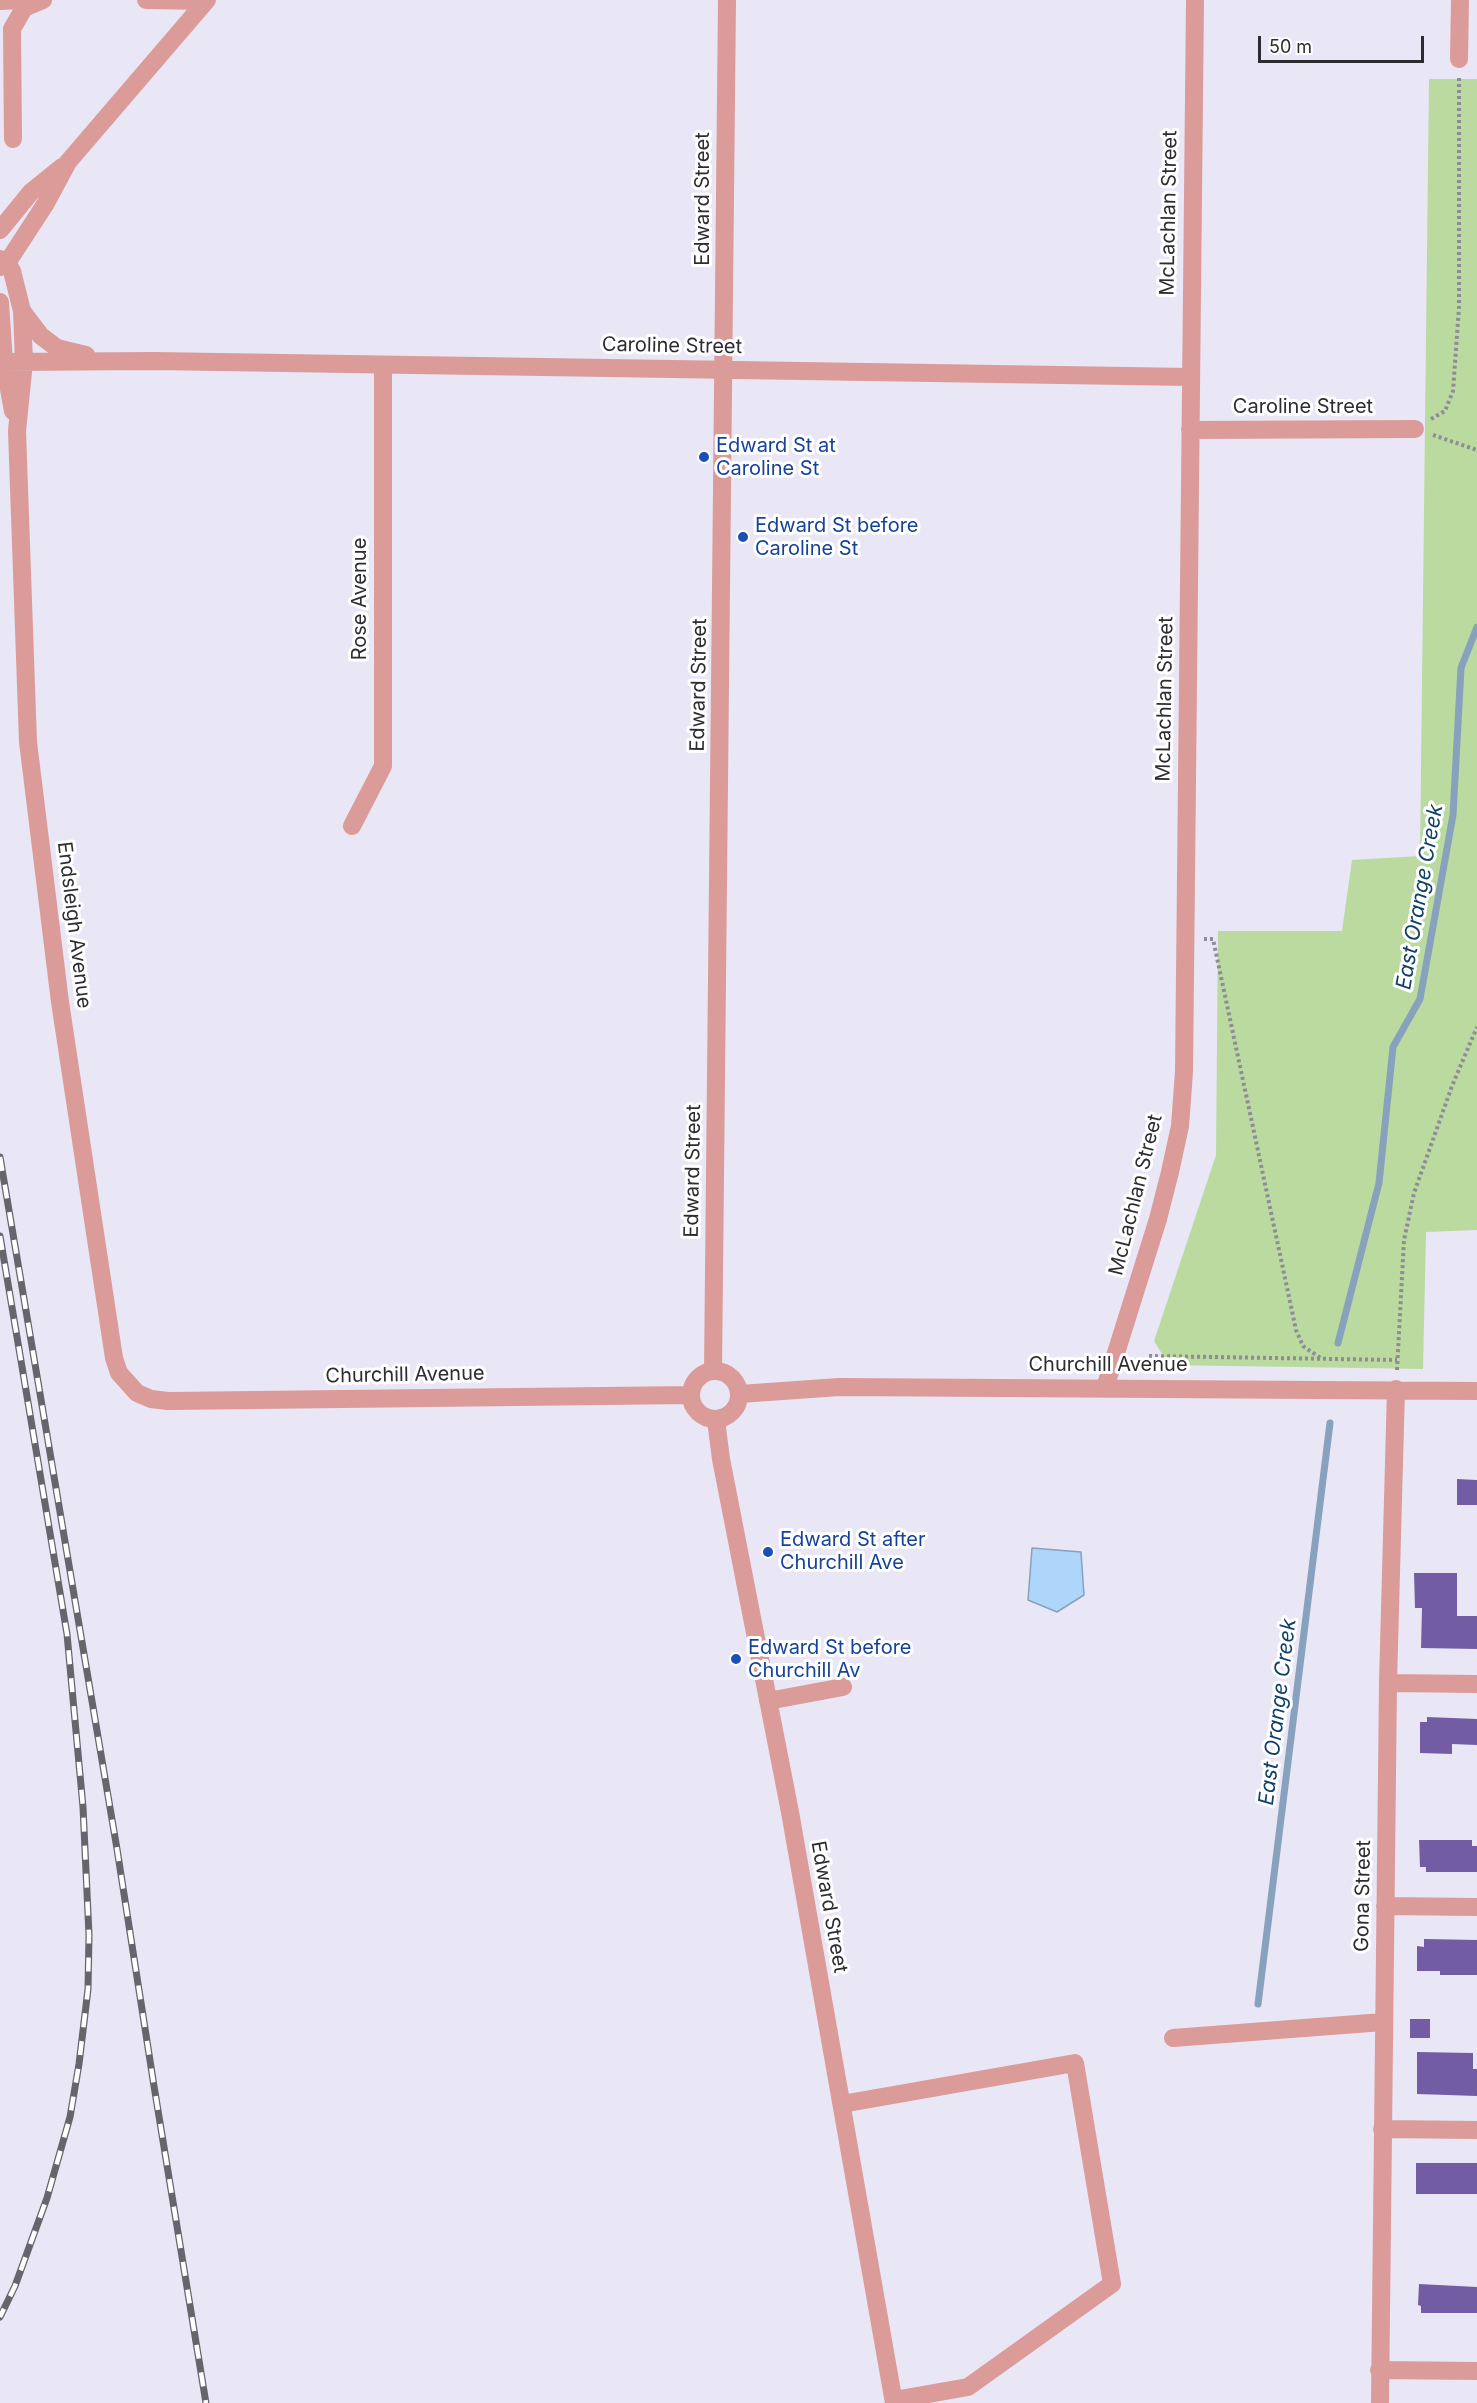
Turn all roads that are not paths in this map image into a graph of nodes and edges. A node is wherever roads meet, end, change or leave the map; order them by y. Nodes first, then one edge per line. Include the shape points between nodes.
1 (22, 0) edge
2 (43, 0) edge
3 (146, 0) edge
4 (206, 0) edge
5 (727, 0) edge
6 (1195, 0) edge
7 (1460, 0) edge
8 (0, 1) edge
9 (1459, 59) road end
10 (13, 139) dead end
11 (68, 162) junction
12 (0, 230) edge
13 (2, 263) edge
14 (0, 302) edge
15 (22, 311) junction
16 (4, 362) junction
17 (24, 362) junction
18 (154, 362) junction
19 (383, 365) junction
20 (725, 369) junction
21 (1190, 377) junction
22 (1415, 429) road end
23 (1190, 430) junction
24 (17, 431) junction
25 (352, 826) dead end
26 (713, 1371) junction
27 (126, 1383) joint
28 (1105, 1388) junction
29 (1396, 1389) junction
30 (1477, 1391) edge
31 (740, 1394) junction
32 (691, 1395) junction
33 (716, 1420) junction
34 (1388, 1683) junction
35 (1477, 1684) edge
36 (843, 1687) dead end
37 (768, 1701) junction
38 (1385, 1906) junction
39 (1477, 1907) edge
40 (1383, 2022) junction
41 (1173, 2038) dead end
42 (842, 2104) junction
43 (1382, 2129) junction
44 (1477, 2130) edge
45 (1379, 2370) junction
46 (1477, 2371) edge
47 (894, 2402) edge
48 (1380, 2403) edge

1 - 8 street
2 - 10 street via 24,8 12,29
3 - 4 street, Endsleigh Avenue
4 - 11 street, Endsleigh Avenue
5 - 20 street, Edward Street
6 - 21 street, McLachlan Street
7 - 9 street
11 - 12 street, Endsleigh Avenue via 31,192
11 - 13 street, Endsleigh Avenue via 46,203
13 - 15 street, Endsleigh Avenue via 16,279
14 - 16 street, Endsleigh Avenue
15 - 17 street, Endsleigh Avenue
15 - 18 street, Caroline Street via 41,336 57,348 80,355
16 - 17 street, Caroline Street
16 - 24 street, Endsleigh Avenue
17 - 18 street, Caroline Street
17 - 24 street, Endsleigh Avenue
18 - 19 street, Caroline Street
19 - 20 street, Caroline Street
19 - 25 street, Rose Avenue via 382,766
20 - 21 street, Caroline Street
20 - 26 street, Edward Street
21 - 23 street, McLachlan Street
22 - 23 street, Caroline Street
23 - 28 street, McLachlan Street via 1184,1072 1180,1126 1158,1219
24 - 27 street, Endsleigh Avenue via 30,754 60,1002 114,1358
26 - 31 street via 734,1380
26 - 32 street via 700,1376
27 - 32 street, Churchill Avenue via 137,1393 168,1401
28 - 29 street, Churchill Avenue
28 - 31 street, Churchill Avenue via 839,1387
29 - 30 street, Churchill Avenue
29 - 34 street, Gona Street
31 - 33 street via 736,1408
32 - 33 street via 696,1410
33 - 37 street, Edward Street
34 - 35 street
34 - 38 street, Gona Street
36 - 37 street
37 - 42 street, Edward Street
38 - 39 street
38 - 40 street, Gona Street
40 - 41 street
40 - 43 street, Gona Street
42 - 47 street, Edward Street
42 - 47 street via 1075,2063 1112,2284 968,2387
43 - 44 street
43 - 45 street, Gona Street
45 - 46 street
45 - 48 street, Gona Street

